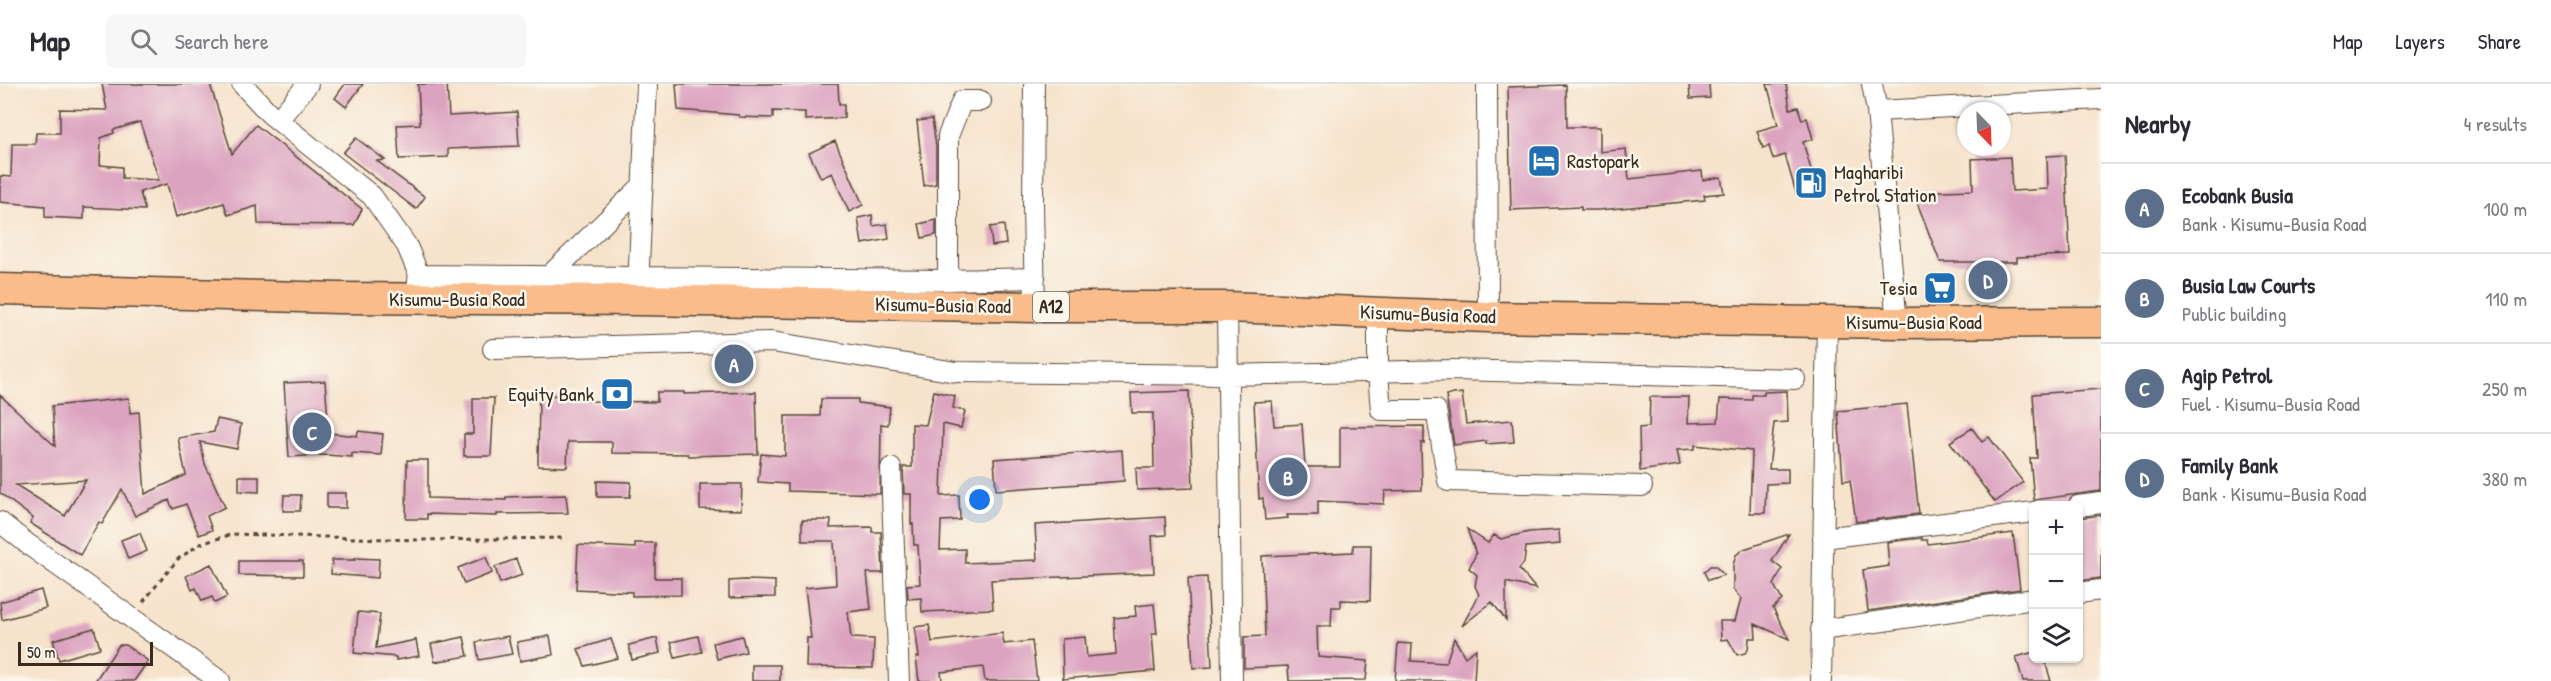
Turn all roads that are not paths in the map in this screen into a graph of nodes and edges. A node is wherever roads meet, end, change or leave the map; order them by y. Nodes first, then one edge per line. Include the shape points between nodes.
1 (242, 84) edge
2 (308, 84) edge
3 (647, 84) edge
4 (1034, 84) edge
5 (1486, 84) edge
6 (1872, 84) edge
7 (2101, 99) edge
8 (981, 100) dead end
9 (1877, 111) junction
10 (278, 120) junction
11 (642, 186) junction
12 (419, 275) junction
13 (548, 276) junction
14 (948, 280) junction
15 (638, 288) junction
16 (0, 290) edge
17 (1035, 292) junction
18 (416, 296) dead end
19 (1227, 307) junction
20 (1378, 313) junction
21 (1488, 317) junction
22 (1827, 322) junction
23 (2101, 322) edge
24 (1897, 323) junction
25 (493, 349) dead end
26 (1378, 373) junction
27 (1228, 375) junction
28 (1795, 379) dead end
29 (891, 468) dead end
30 (1642, 486) dead end
31 (2101, 503) edge
32 (2083, 505) edge
33 (2029, 513) edge
34 (0, 522) edge
35 (1823, 538) junction
36 (2101, 590) edge
37 (2083, 592) edge
38 (2029, 600) edge
39 (1821, 630) junction
40 (220, 681) edge
41 (899, 681) edge
42 (1232, 681) edge
43 (1821, 681) edge

1 - 10 street
2 - 10 street
3 - 11 street
4 - 17 street
5 - 21 street
6 - 9 street
7 - 9 street
8 - 14 street via 962,101 948,136
9 - 24 street
10 - 12 street via 372,196 406,246
11 - 13 street
11 - 15 street
12 - 13 street
12 - 18 street
13 - 15 street
14 - 15 street
14 - 17 street
15 - 16 highway, Kisumu-Busia Road / A12 via 328,298
15 - 17 highway, Kisumu-Busia Road / A12
17 - 19 highway, Kisumu-Busia Road / A12
19 - 20 highway, Kisumu-Busia Road / A12
19 - 27 street
20 - 21 highway, Kisumu-Busia Road / A12
20 - 26 street
21 - 22 highway, Kisumu-Busia Road / A12
22 - 24 highway, Kisumu-Busia Road / A12
22 - 35 street
23 - 24 highway, Kisumu-Busia Road / A12
25 - 27 street via 772,342 956,372
26 - 27 street
26 - 28 street via 1453,370
26 - 30 street via 1382,410 1436,410 1448,481
27 - 42 street
29 - 41 street
31 - 32 street
33 - 35 street
34 - 40 street
35 - 39 street
36 - 37 street
38 - 39 street
39 - 43 street

